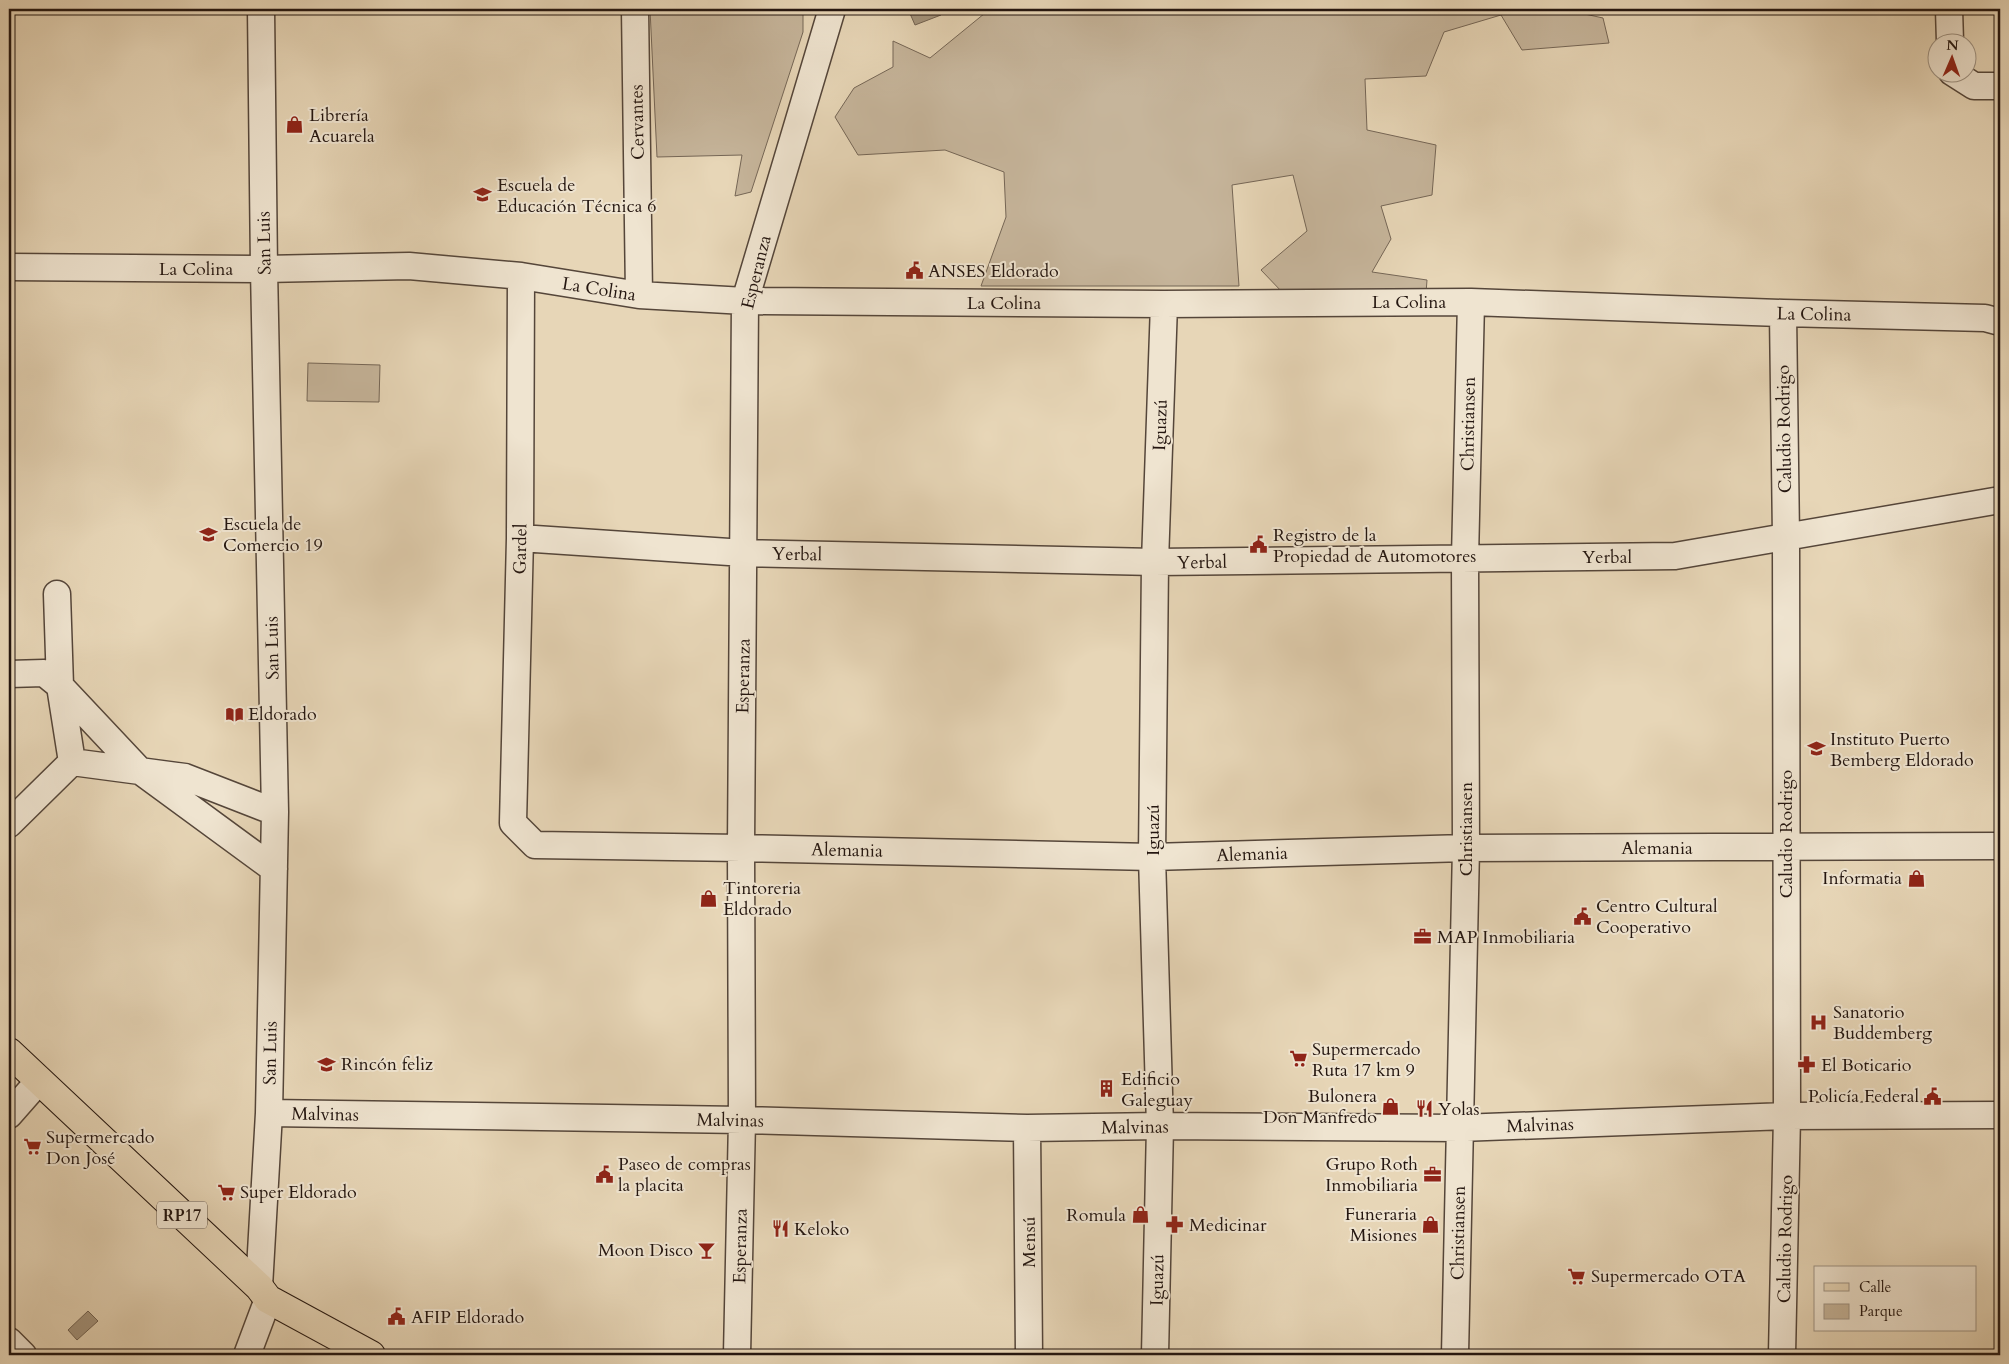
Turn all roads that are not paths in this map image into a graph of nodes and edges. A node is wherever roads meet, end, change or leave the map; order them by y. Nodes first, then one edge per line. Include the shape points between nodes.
1 (261, 9) edge
2 (636, 9) edge
3 (832, 9) edge
4 (1949, 9) edge
5 (1950, 32) edge
6 (1968, 82) edge
7 (2000, 86) edge
8 (9, 267) edge
9 (264, 269) junction
10 (521, 276) junction
11 (639, 295) junction
12 (745, 301) junction
13 (1471, 302) junction
14 (1164, 304) junction
15 (1783, 313) junction
16 (2000, 322) edge
17 (2000, 500) edge
18 (520, 538) junction
19 (1786, 538) junction
20 (744, 553) junction
21 (1465, 558) junction
22 (1155, 562) junction
23 (57, 594) dead end
24 (9, 674) edge
25 (60, 686) junction
26 (72, 762) junction
27 (138, 770) junction
28 (275, 812) junction
29 (513, 822) joint
30 (9, 824) edge
31 (2000, 846) edge
32 (741, 848) junction
33 (1466, 848) junction
34 (1786, 848) junction
35 (1152, 857) junction
36 (274, 869) junction
37 (9, 1052) edge
38 (38, 1082) junction
39 (269, 1113) junction
40 (9, 1115) edge
41 (2000, 1115) edge
42 (1787, 1116) junction
43 (742, 1120) junction
44 (1160, 1126) junction
45 (1027, 1128) junction
46 (1460, 1128) junction
47 (263, 1293) junction
48 (9, 1340) edge
49 (23, 1355) edge
50 (247, 1355) edge
51 (371, 1355) edge
52 (738, 1355) edge
53 (1029, 1355) edge
54 (1155, 1355) edge
55 (1455, 1355) edge
56 (1782, 1355) edge

1 - 9 street, San Luis
2 - 11 street, Cervantes
3 - 12 street, Esperanza
4 - 5 street
6 - 7 street via 1974,86
8 - 9 street, La Colina
9 - 10 street, La Colina via 409,266
9 - 28 street, San Luis
10 - 11 street, La Colina
10 - 18 street, Gardel
11 - 12 street, La Colina
12 - 14 street, La Colina
12 - 20 street, Esperanza
13 - 14 street, La Colina
13 - 15 street, La Colina
13 - 21 street, Christiansen
14 - 22 street, Iguazú
15 - 16 street, La Colina via 1985,318
15 - 19 street, Caludio Rodrigo
17 - 19 street, Yerbal
18 - 20 street, Yerbal
18 - 29 street, Gardel
19 - 21 street, Yerbal via 1675,556
19 - 34 street, Caludio Rodrigo
20 - 22 street, Yerbal
20 - 32 street, Esperanza
21 - 22 street, Yerbal
21 - 33 street, Christiansen
22 - 35 street, Iguazú
23 - 25 street
24 - 25 street via 44,673
25 - 26 street
25 - 27 street
26 - 27 street
26 - 30 street
27 - 28 street via 184,777
27 - 36 street
28 - 36 street, San Luis
29 - 32 street, Alemania via 535,845
31 - 34 street, Alemania
32 - 35 street, Alemania
32 - 43 street, Esperanza
33 - 34 street, Alemania
33 - 35 street, Alemania
33 - 46 street, Christiansen
34 - 42 street, Caludio Rodrigo
35 - 44 street, Iguazú
36 - 39 street, San Luis
37 - 38 main road, RP17
38 - 40 street
38 - 47 main road, RP17
39 - 43 street, Malvinas
39 - 47 street, San Luis
41 - 42 street, Malvinas
42 - 46 street, Malvinas
42 - 56 street, Caludio Rodrigo
43 - 45 street, Malvinas
43 - 52 street, Esperanza
44 - 45 street, Malvinas
44 - 46 street, Malvinas
44 - 54 street, Iguazú
45 - 53 street, Mensú
46 - 55 street, Christiansen
47 - 50 street, San Luis
47 - 51 main road, RP17
48 - 49 street

